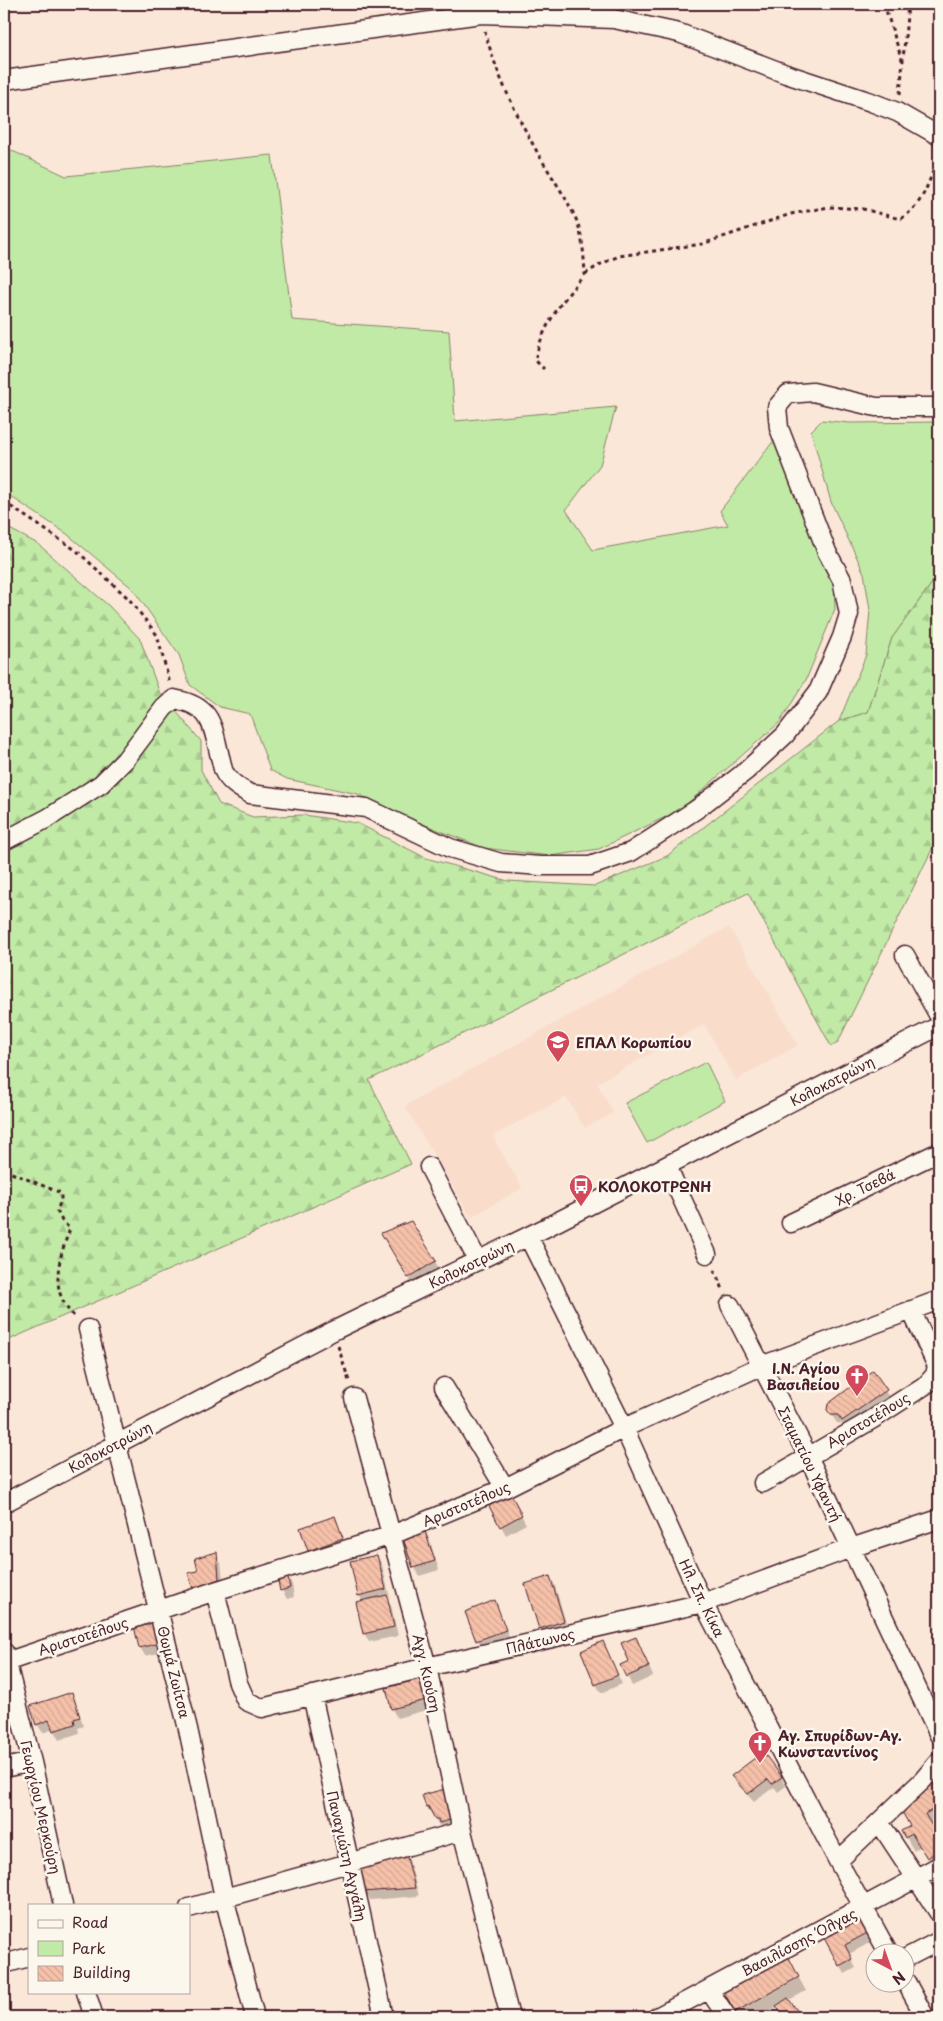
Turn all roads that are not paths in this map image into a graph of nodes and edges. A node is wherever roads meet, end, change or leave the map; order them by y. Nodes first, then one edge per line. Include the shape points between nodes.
1 (4, 80) edge
2 (939, 136) edge
3 (939, 407) edge
4 (4, 841) edge
5 (906, 955) dead end
6 (939, 1016) edge
7 (939, 1026) edge
8 (939, 1152) edge
9 (667, 1166) junction
10 (429, 1167) dead end
11 (791, 1223) dead end
12 (528, 1236) junction
13 (707, 1254) road end
14 (478, 1261) junction
15 (939, 1300) edge
16 (730, 1305) road end
17 (911, 1310) junction
18 (88, 1329) road end
19 (761, 1366) junction
20 (444, 1387) dead end
21 (354, 1398) road end
22 (624, 1428) junction
23 (117, 1444) junction
24 (808, 1456) junction
25 (763, 1483) dead end
26 (505, 1488) junction
27 (4, 1503) edge
28 (939, 1519) edge
29 (392, 1535) junction
30 (851, 1548) junction
31 (215, 1592) junction
32 (703, 1603) junction
33 (159, 1611) junction
34 (5, 1657) edge
35 (427, 1667) junction
36 (312, 1695) junction
37 (939, 1735) edge
38 (939, 1761) edge
39 (32, 1762) junction
40 (4, 1768) edge
41 (879, 1822) junction
42 (462, 1831) junction
43 (838, 1861) junction
44 (348, 1862) junction
45 (939, 1866) edge
46 (916, 1879) junction
47 (224, 1897) junction
48 (63, 1904) edge
49 (190, 1908) edge
50 (864, 1908) junction
51 (939, 1913) edge
52 (939, 1941) edge
53 (884, 1944) edge
54 (916, 1953) edge
55 (28, 1957) edge
56 (4, 1964) edge
57 (709, 1990) junction
58 (87, 1994) edge
59 (913, 1994) edge
60 (94, 2017) edge
61 (255, 2017) edge
62 (384, 2017) edge
63 (510, 2017) edge
64 (658, 2017) edge
65 (727, 2017) edge
66 (925, 2017) edge

1 - 2 street via 481,14 614,19 678,33 871,102 897,112
3 - 4 street via 876,407 813,392 788,394 777,407 779,428 827,552 842,580 849,614 842,636 818,692 785,735 697,809 631,852 590,866 501,863 450,848 366,808 250,794 237,787 225,774 211,721 204,712 192,702 174,699 125,760 101,784
5 - 6 street
7 - 9 street, Κολοκοτρώνη
8 - 11 street, Χρ. Τσεβά
9 - 12 street, Κολοκοτρώνη
9 - 13 street
10 - 14 street
12 - 14 street, Κολοκοτρώνη
12 - 22 street, Ηλ. Σπ. Κίκα
14 - 23 street, Κολοκοτρώνη via 334,1331
15 - 17 street, Αριστοτέλους
16 - 19 street, Σταματίου Υφαντή
17 - 19 street, Αριστοτέλους
17 - 24 street, Αριστοτέλους via 937,1366 935,1375 881,1414
18 - 23 street, Θωμά Ζωίτσα
19 - 22 street, Αριστοτέλους
19 - 24 street, Σταματίου Υφαντή
20 - 26 street
21 - 29 street, Αγγ. Κιούση
22 - 26 street, Αριστοτέλους
22 - 32 street, Ηλ. Σπ. Κίκα
23 - 27 street, Κολοκοτρώνη
23 - 33 street, Θωμά Ζωίτσα
24 - 25 street, Αριστοτέλους
24 - 30 street, Σταματίου Υφαντή
26 - 29 street, Αριστοτέλους
28 - 30 street, Πλάτωνος
29 - 31 street, Αριστοτέλους
29 - 35 street, Αγγ. Κιούση
30 - 32 street, Πλάτωνος
30 - 37 street, Σταματίου Υφαντή
31 - 33 street, Αριστοτέλους
31 - 36 street, Πλάτωνος via 238,1683 246,1701 262,1708
32 - 35 street, Πλάτωνος
32 - 43 street, Ηλ. Σπ. Κίκα
33 - 34 street, Αριστοτέλους
33 - 47 street, Θωμά Ζωίτσα
34 - 39 street, Γεωργίου Μερκούρη
35 - 36 street, Πλάτωνος
35 - 42 street, Αγγ. Κιούση
36 - 44 street, Παναγιώτη Αγγάλη
38 - 41 street
39 - 40 street
39 - 48 street, Γεωργίου Μερκούρη
41 - 43 street
41 - 46 street
42 - 44 street
42 - 63 street, Αγγ. Κιούση
43 - 50 street, Ηλ. Σπ. Κίκα
44 - 47 street
44 - 62 street, Παναγιώτη Αγγάλη
45 - 46 street, Βασιλίσσης Όλγας
46 - 50 street, Βασιλίσσης Όλγας
46 - 51 street
47 - 49 street
47 - 61 street, Θωμά Ζωίτσα
50 - 53 street, Ηλ. Σπ. Κίκα
50 - 57 street, Βασιλίσσης Όλγας
52 - 54 street
55 - 56 street
57 - 64 street, Βασιλίσσης Όλγας
57 - 65 street
58 - 60 street
59 - 66 street

